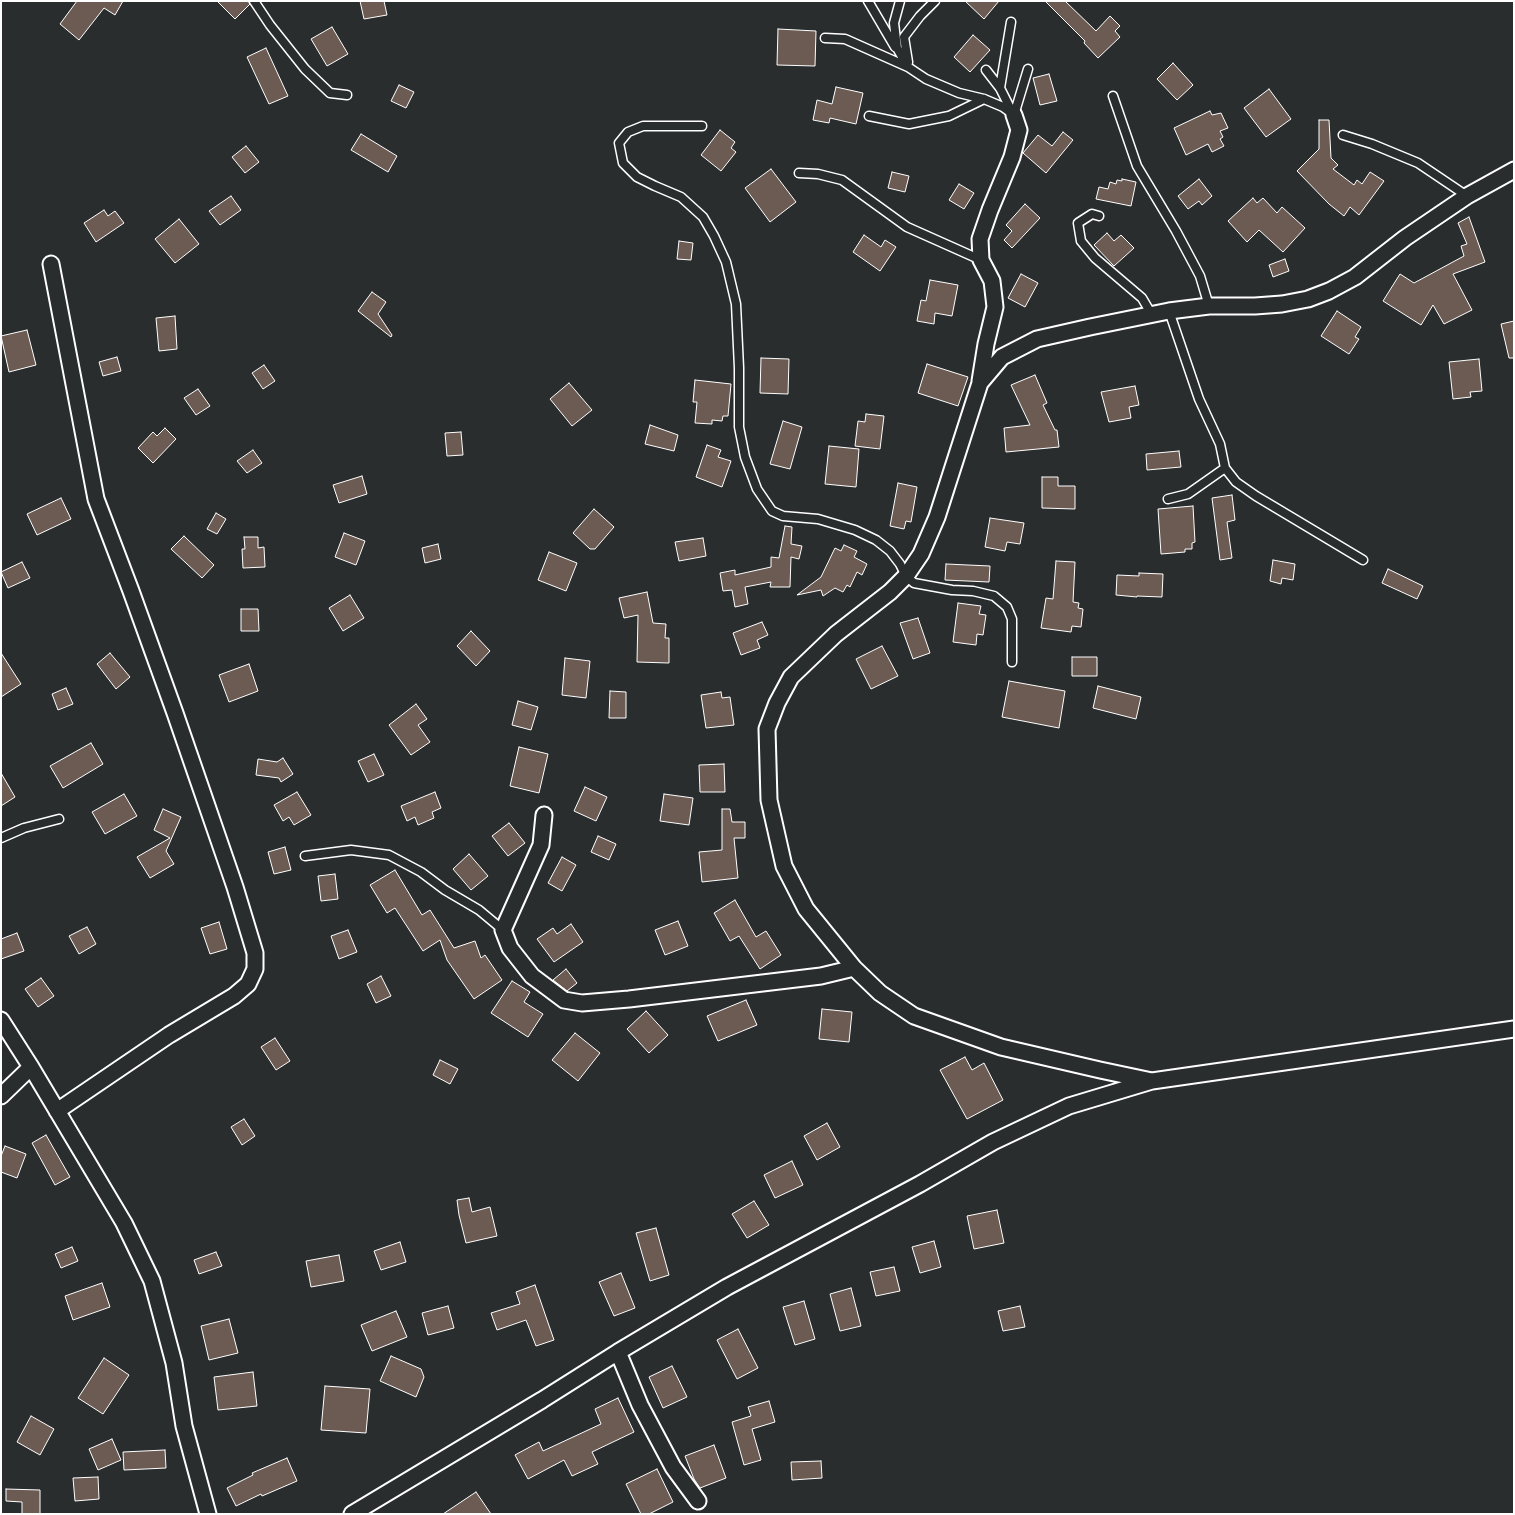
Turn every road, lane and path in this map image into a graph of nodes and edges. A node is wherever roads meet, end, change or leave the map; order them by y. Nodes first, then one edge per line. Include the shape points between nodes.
1 (254, 1) edge
2 (868, 1) edge
3 (900, 1) edge
4 (935, 1) edge
5 (1011, 22) dead end
6 (824, 38) dead end
7 (908, 67) junction
8 (1028, 69) dead end
9 (986, 70) dead end
10 (1000, 88) junction
11 (347, 95) dead end
12 (1113, 96) dead end
13 (984, 99) junction
14 (1014, 115) junction
15 (869, 116) dead end
16 (702, 126) dead end
17 (1344, 135) dead end
18 (1514, 170) edge
19 (799, 173) dead end
20 (1467, 196) junction
21 (1099, 216) dead end
22 (980, 260) junction
23 (51, 264) dead end
24 (1210, 306) junction
25 (1169, 312) junction
26 (1152, 314) junction
27 (980, 383) junction
28 (1225, 468) junction
29 (1168, 499) dead end
30 (1363, 560) dead end
31 (906, 576) junction
32 (1012, 662) dead end
33 (544, 815) dead end
34 (59, 819) dead end
35 (1, 838) edge
36 (305, 856) dead end
37 (503, 930) junction
38 (854, 968) junction
39 (1, 1020) edge
40 (1514, 1029) edge
41 (31, 1067) junction
42 (1152, 1081) junction
43 (1, 1096) edge
44 (57, 1111) junction
45 (618, 1352) junction
46 (698, 1501) dead end
47 (208, 1514) edge
48 (352, 1514) edge

1 - 11 lane via 305,69 330,92
2 - 7 lane
3 - 7 lane via 894,23 897,48
4 - 7 lane via 904,37
5 - 10 lane
6 - 7 lane via 845,38
7 - 13 lane via 926,79 959,93
8 - 14 lane
9 - 10 lane
10 - 14 lane
12 - 24 lane via 1137,166 1200,276
13 - 14 lane
13 - 15 lane via 949,116 910,124
14 - 22 street via 1019,130 1012,157 980,239
16 - 31 lane via 644,126 628,132 618,143 623,163 638,177 681,197 703,217 726,262 736,304 739,428 756,489 772,511 783,516 818,519 876,540 890,551
17 - 20 lane via 1418,163
18 - 20 street
19 - 22 lane via 842,180 907,226
20 - 24 street via 1405,238 1355,278 1329,292 1282,304
21 - 26 lane via 1092,214 1078,223 1081,242 1142,298
22 - 27 street via 992,282 995,306
23 - 44 street via 96,499 175,713 255,953 255,969 248,984 234,996 169,1035
24 - 25 street
25 - 26 street
25 - 28 lane via 1199,399 1220,444
26 - 27 street via 1037,339 1002,357
27 - 31 street via 937,517
28 - 29 lane via 1188,494
28 - 30 lane via 1236,482 1256,496
31 - 32 lane via 924,586 994,596 1006,606 1012,619
31 - 38 street via 836,634 791,677 767,729 769,800 784,866 806,909
33 - 37 street via 541,845
34 - 35 lane
36 - 37 lane via 351,850 389,855 479,910
37 - 38 street via 510,948 532,976 564,1000 582,1003 821,976
38 - 42 street via 880,993 914,1016 1001,1047
39 - 41 street
40 - 42 street
41 - 43 street
41 - 44 street
42 - 45 street via 1069,1106 993,1142 727,1287
44 - 47 street via 124,1223 152,1281 174,1363 184,1426
45 - 46 street via 640,1405 673,1467
45 - 48 street

